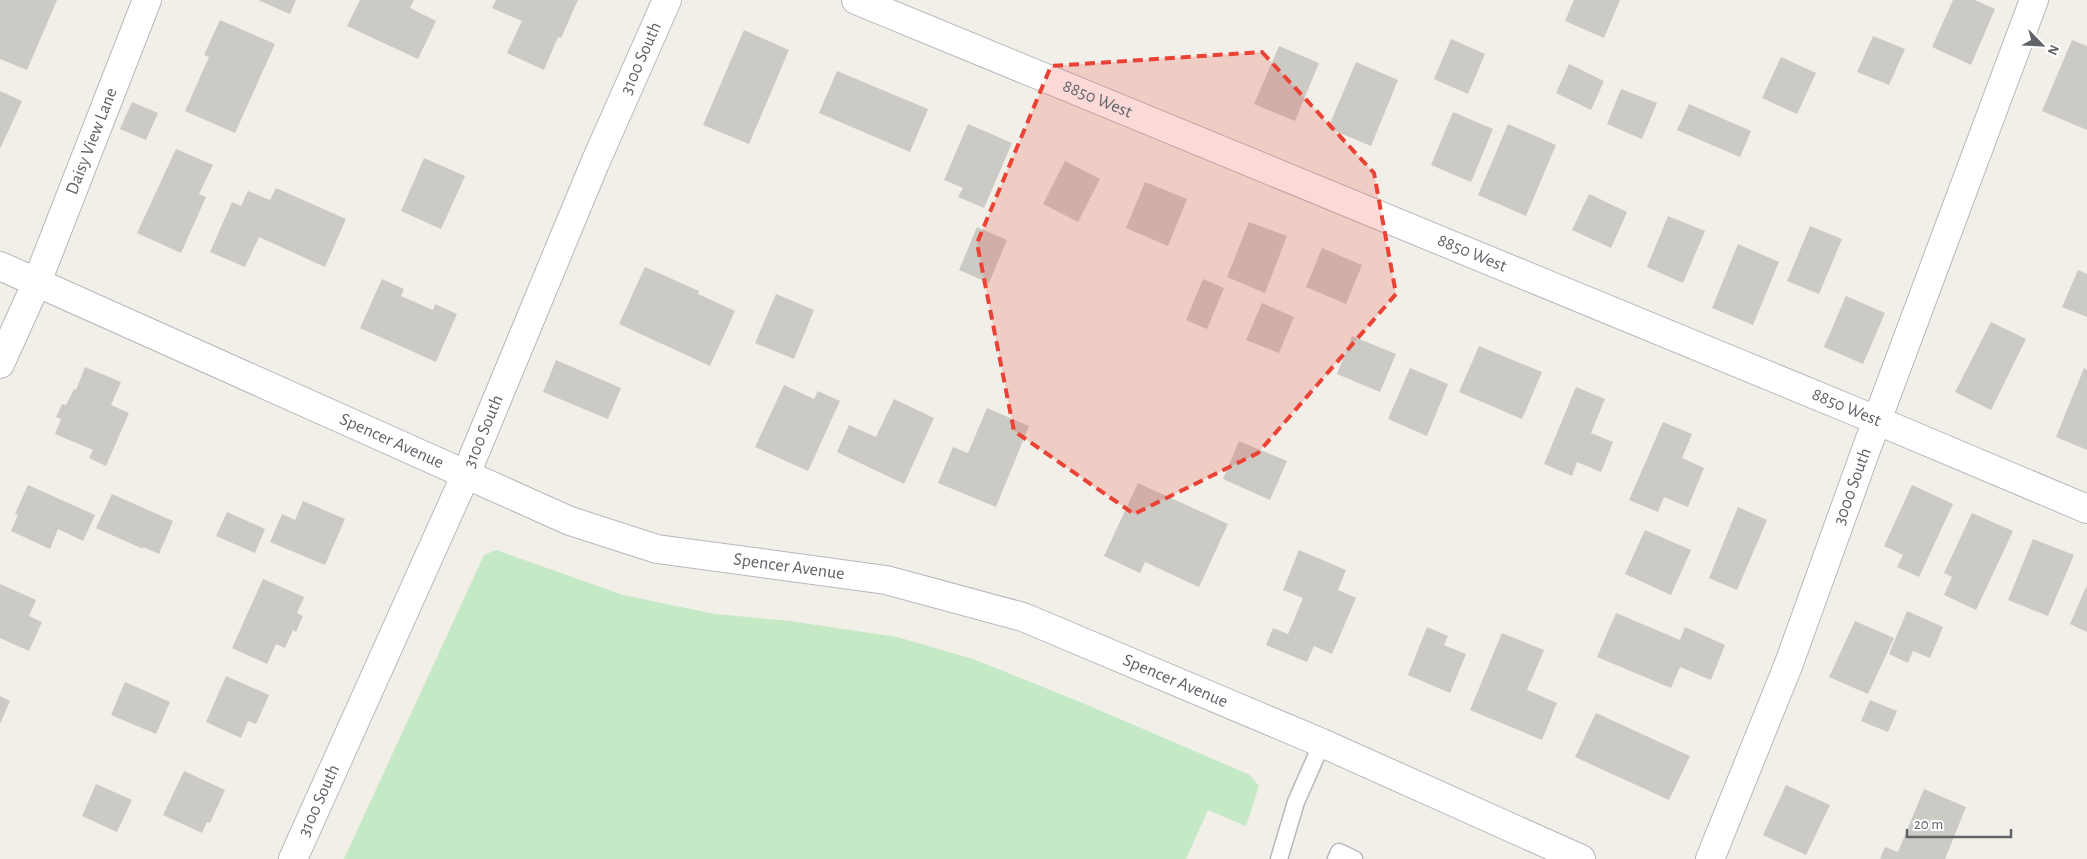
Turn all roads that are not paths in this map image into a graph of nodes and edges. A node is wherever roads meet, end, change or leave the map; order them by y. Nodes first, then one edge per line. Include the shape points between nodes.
1 (147, 0) edge
2 (667, 0) edge
3 (856, 0) edge
4 (2034, 0) edge
5 (0, 266) edge
6 (37, 282) junction
7 (0, 364) edge
8 (1876, 420) junction
9 (466, 474) junction
10 (2087, 509) edge
11 (1322, 743) junction
12 (293, 859) edge
13 (1279, 859) edge
14 (1336, 859) edge
15 (1354, 859) edge
16 (1581, 859) edge
17 (1710, 859) edge

1 - 6 street, Daisy View Lane
2 - 9 street, 3100 South via 595,162
3 - 8 street, 8850 West
4 - 8 street, 3000 South
5 - 6 street, Spencer Avenue
6 - 7 street, Daisy View Lane
6 - 9 street, Spencer Avenue
8 - 10 street, 8850 West
8 - 17 street, 3000 South via 1788,666
9 - 11 street, Spencer Avenue via 570,521 657,549 886,580 1023,617
9 - 12 street, 3100 South
11 - 13 lane via 1296,802
11 - 16 street, Spencer Avenue
14 - 15 lane via 1339,852

